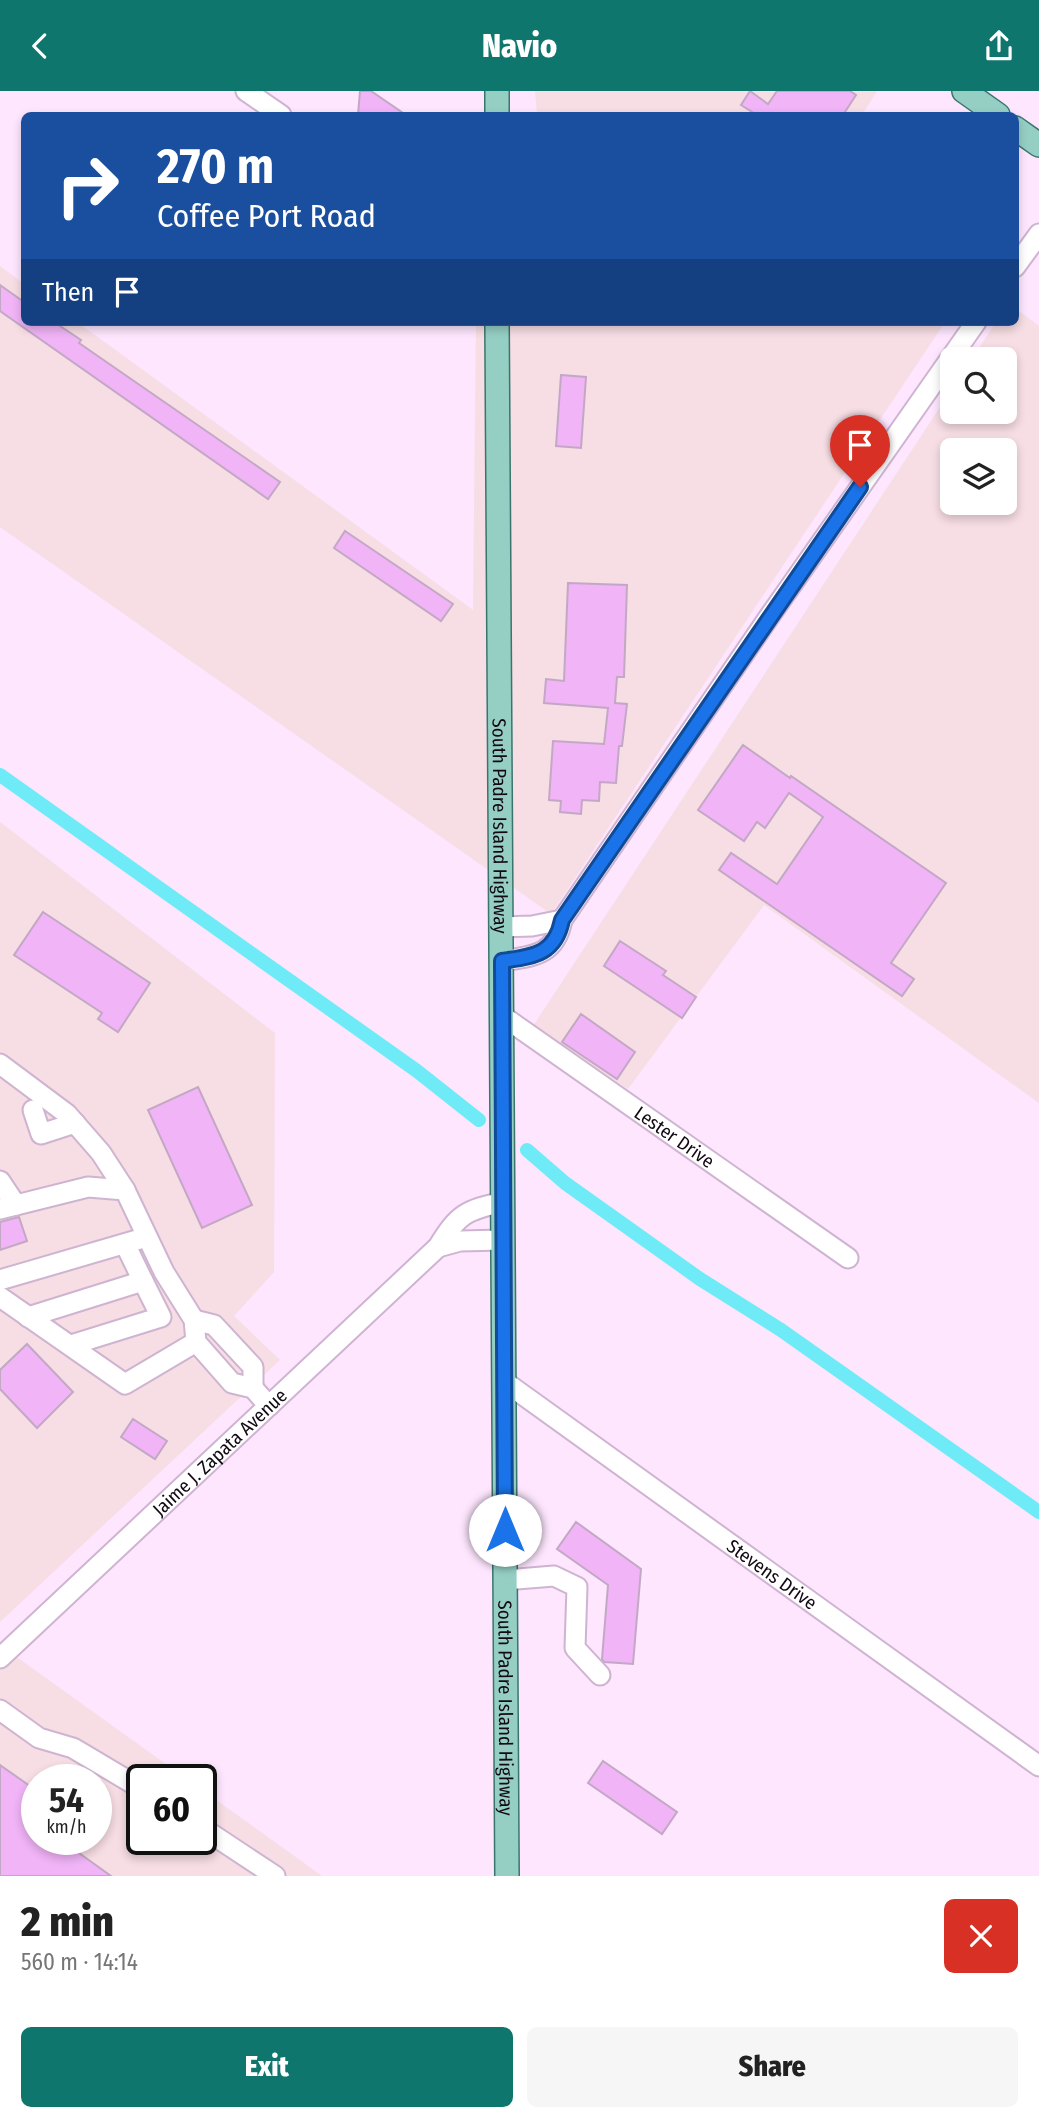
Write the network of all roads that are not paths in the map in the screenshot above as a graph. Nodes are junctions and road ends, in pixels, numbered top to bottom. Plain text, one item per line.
1 (246, 91) edge
2 (497, 91) edge
3 (964, 91) edge
4 (277, 112) edge
5 (497, 112) edge
6 (994, 112) edge
7 (1019, 131) edge
8 (1039, 145) edge
9 (1039, 234) edge
10 (1019, 262) edge
11 (497, 326) edge
12 (973, 326) edge
13 (562, 920) junction
14 (502, 927) junction
15 (502, 961) junction
16 (501, 1015) junction
17 (0, 1064) edge
18 (33, 1110) dead end
19 (75, 1123) junction
20 (0, 1181) edge
21 (125, 1191) junction
22 (503, 1202) junction
23 (8, 1207) edge
24 (147, 1237) junction
25 (503, 1240) junction
26 (125, 1244) junction
27 (438, 1247) junction
28 (848, 1258) dead end
29 (0, 1280) edge
30 (143, 1280) junction
31 (0, 1297) edge
32 (29, 1317) junction
33 (194, 1320) junction
34 (196, 1342) junction
35 (71, 1345) junction
36 (505, 1382) junction
37 (253, 1388) junction
38 (268, 1406) junction
39 (505, 1580) junction
40 (0, 1658) edge
41 (600, 1675) dead end
42 (0, 1710) edge
43 (1039, 1766) edge
44 (126, 1780) edge
45 (217, 1838) edge
46 (511, 1873) edge
47 (275, 1876) edge

1 - 4 street
2 - 5 main road
3 - 6 main road
7 - 8 main road
9 - 10 street
11 - 14 main road, South Padre Island Highway
12 - 13 street
13 - 14 street
13 - 15 street
14 - 15 main road, South Padre Island Highway
15 - 16 main road, South Padre Island Highway
16 - 22 main road, South Padre Island Highway
16 - 28 street, Lester Drive
17 - 19 street
18 - 19 street
19 - 21 street
20 - 23 street
21 - 23 street
21 - 24 street
22 - 25 main road, South Padre Island Highway
22 - 27 street, Jaime J. Zapata Avenue
24 - 26 street
24 - 33 street
25 - 27 street
25 - 36 main road, South Padre Island Highway
26 - 29 street
26 - 30 street
27 - 38 street, Jaime J. Zapata Avenue
30 - 32 street
30 - 35 street
31 - 32 street
32 - 35 street
33 - 34 street
33 - 37 street
34 - 35 street
34 - 37 street
36 - 39 main road, South Padre Island Highway
36 - 43 street, Stevens Drive
37 - 38 street
38 - 40 street, Jaime J. Zapata Avenue
39 - 41 street
39 - 46 main road, South Padre Island Highway
42 - 44 street
45 - 47 street

